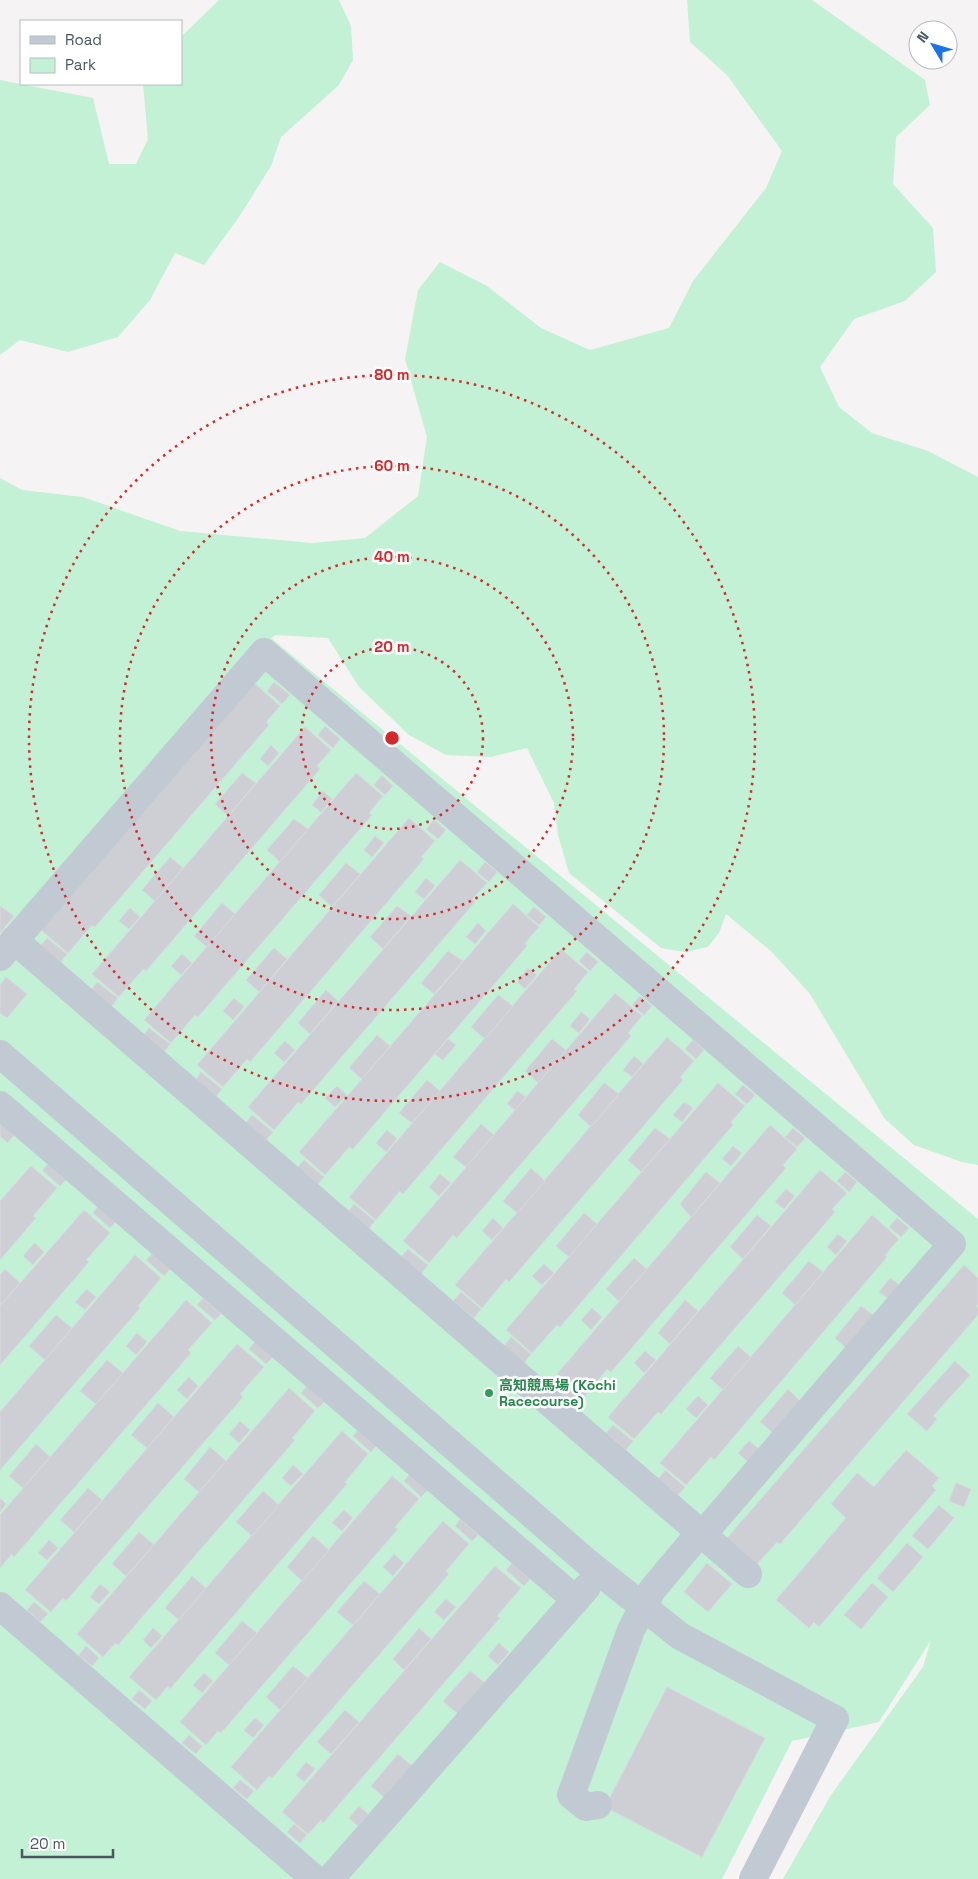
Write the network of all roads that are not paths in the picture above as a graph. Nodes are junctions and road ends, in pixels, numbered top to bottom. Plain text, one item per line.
1 (7, 948) edge
2 (0, 1054) edge
3 (0, 1105) edge
4 (109, 1149) junction
5 (84, 1177) junction
6 (265, 1284) junction
7 (242, 1313) junction
8 (418, 1416) junction
9 (396, 1445) junction
10 (702, 1533) junction
11 (600, 1572) junction
12 (748, 1574) dead end
13 (576, 1600) junction
14 (0, 1606) edge
15 (643, 1606) junction
16 (598, 1805) dead end
17 (315, 1879) edge
18 (330, 1879) edge
19 (753, 1879) edge

1 - 10 street
1 - 10 street
2 - 4 street
3 - 5 street
4 - 5 street
4 - 6 street
5 - 7 street
6 - 7 street
6 - 8 street
7 - 9 street
8 - 9 street
8 - 11 street
9 - 13 street
10 - 12 street
10 - 15 street
11 - 13 street
11 - 15 street
13 - 18 street
14 - 17 street
15 - 16 street
15 - 19 street

